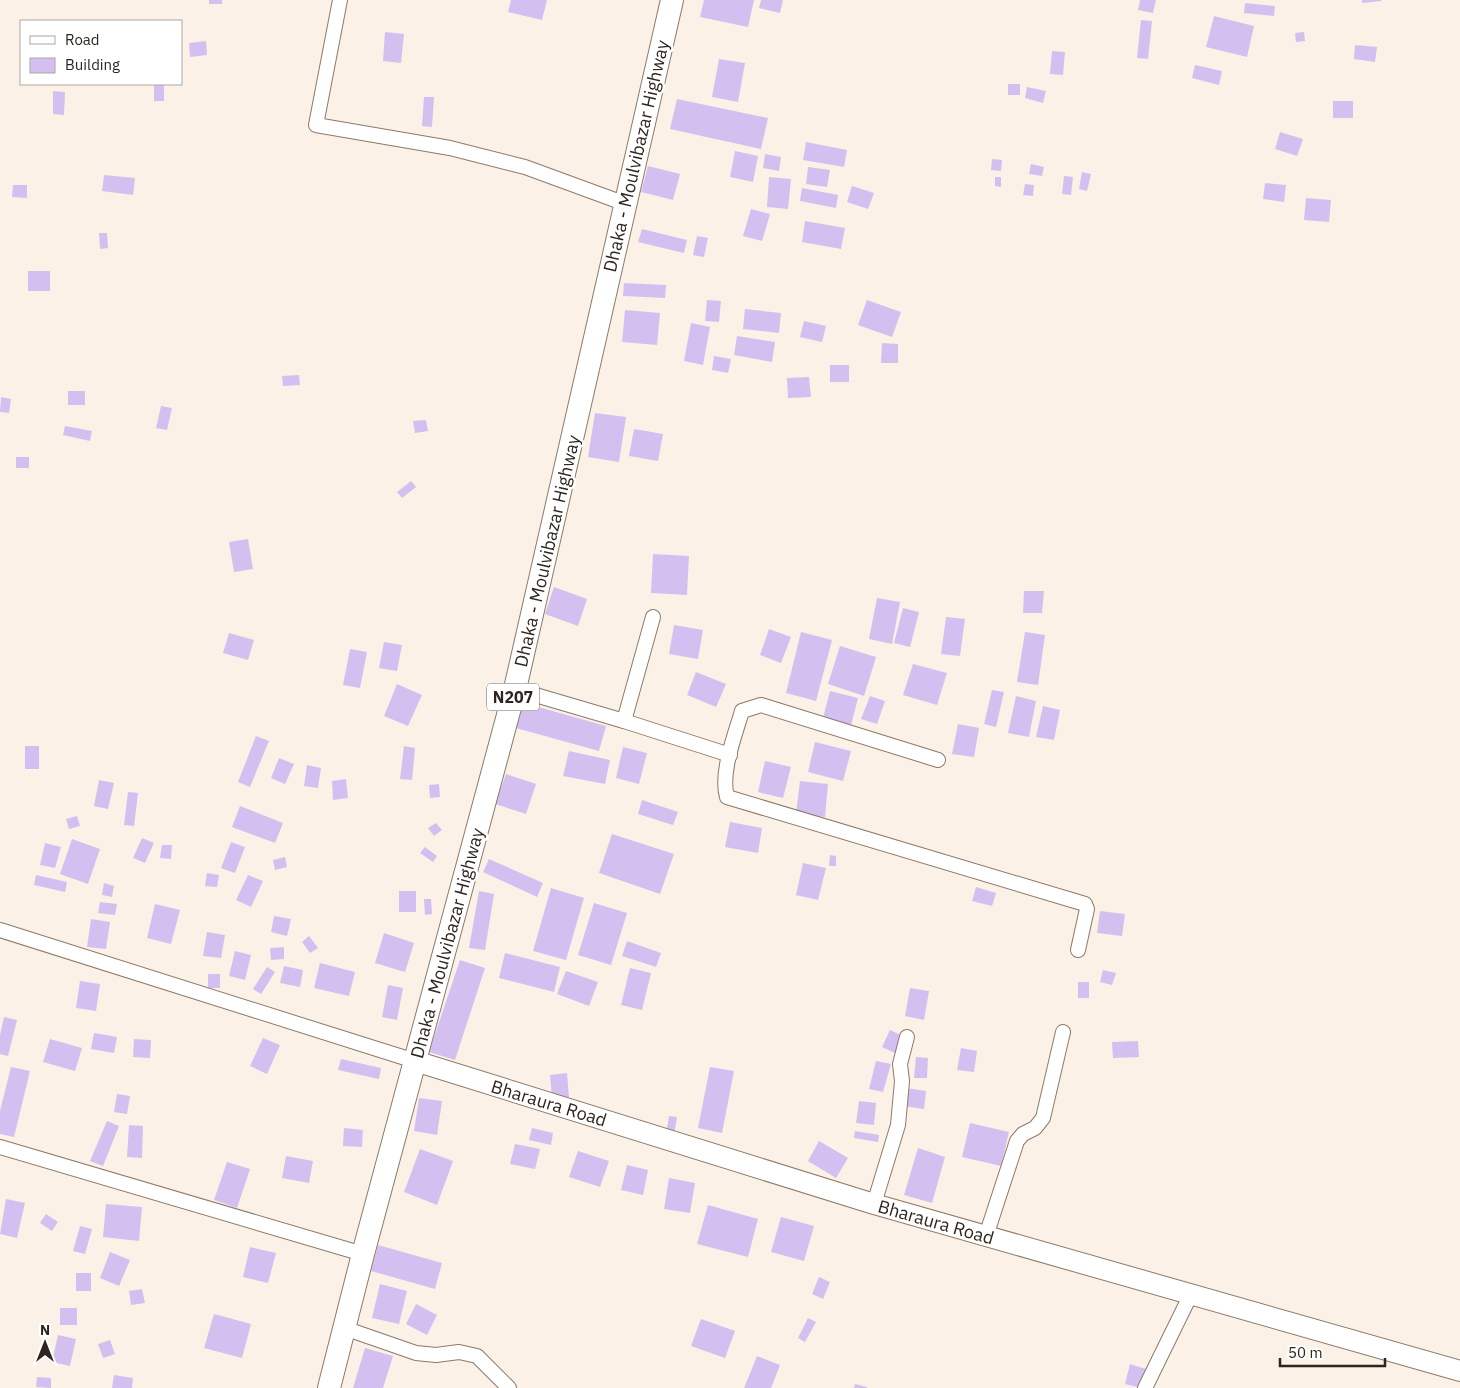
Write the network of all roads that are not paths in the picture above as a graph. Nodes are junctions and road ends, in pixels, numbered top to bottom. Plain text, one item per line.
1 (340, 0) edge
2 (672, 0) edge
3 (626, 204) junction
4 (653, 617) dead end
5 (515, 690) junction
6 (624, 721) junction
7 (730, 754) junction
8 (938, 760) dead end
9 (0, 930) edge
10 (1078, 950) dead end
11 (1063, 1032) dead end
12 (907, 1037) dead end
13 (415, 1061) junction
14 (0, 1147) edge
15 (874, 1204) junction
16 (986, 1236) junction
17 (363, 1254) junction
18 (1190, 1294) junction
19 (344, 1328) junction
20 (1460, 1371) edge
21 (329, 1388) edge
22 (509, 1388) edge
23 (1145, 1388) edge

1 - 3 street
2 - 3 highway, Dhaka - Moulvibazar Highway / N207
3 - 5 highway, Dhaka - Moulvibazar Highway / N207
4 - 6 street
5 - 6 street
5 - 13 highway, Dhaka - Moulvibazar Highway / N207
6 - 7 street
7 - 8 street
7 - 10 street
9 - 13 street
11 - 16 street
12 - 15 street
13 - 15 main road, Bharaura Road
13 - 17 highway, Dhaka - Moulvibazar Highway / N207
14 - 17 street
15 - 16 main road, Bharaura Road
16 - 18 main road, Bharaura Road
17 - 19 highway, Dhaka - Moulvibazar Highway / N207
18 - 20 main road, Bharaura Road
18 - 23 street
19 - 21 highway, Dhaka - Moulvibazar Highway / N207
19 - 22 street

